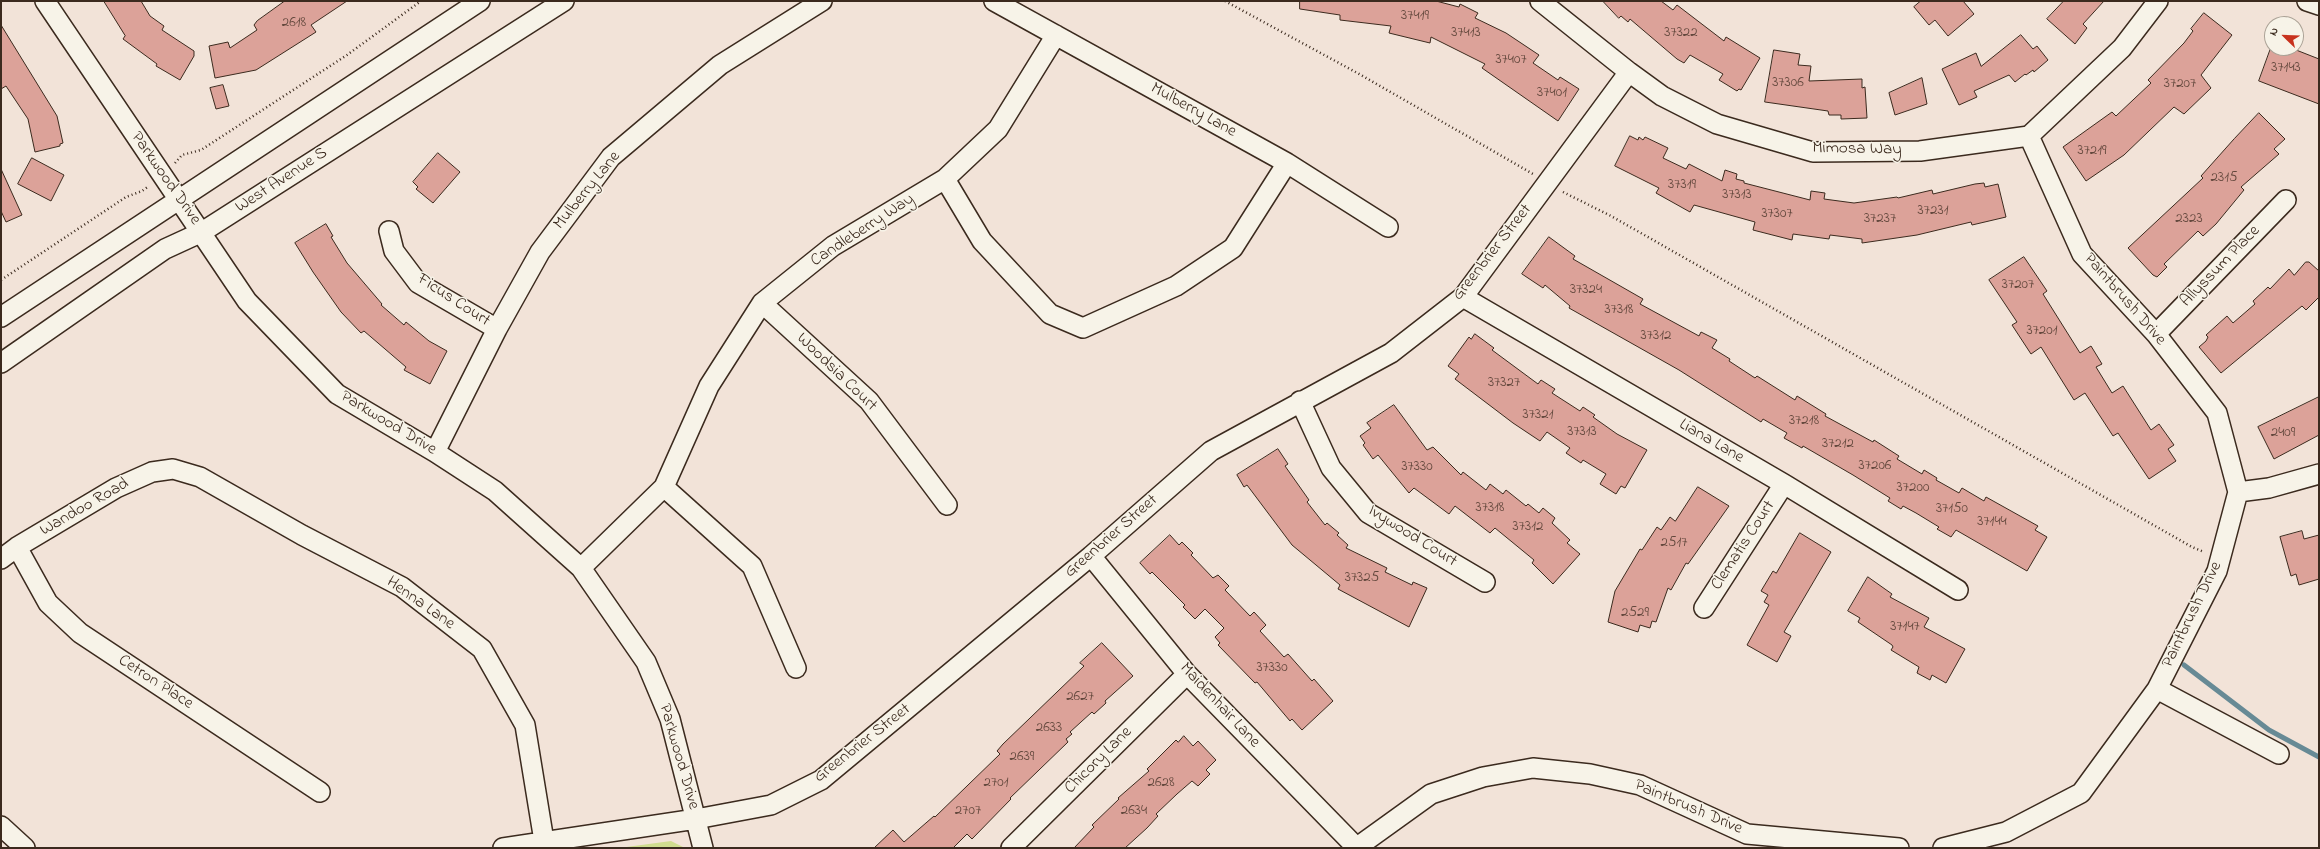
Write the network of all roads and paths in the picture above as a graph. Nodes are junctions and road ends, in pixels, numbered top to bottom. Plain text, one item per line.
1 (45, 1) edge
2 (421, 1) edge
3 (480, 1) edge
4 (564, 1) edge
5 (822, 1) edge
6 (994, 1) edge
7 (1225, 1) edge
8 (1540, 1) edge
9 (2158, 1) edge
10 (2307, 1) edge
11 (2319, 5) edge
12 (1056, 35) junction
13 (1629, 72) junction
14 (2029, 136) junction
15 (1287, 164) junction
16 (162, 176) junction
17 (945, 179) junction
18 (1547, 183) junction
19 (2286, 200) dead end
20 (178, 201) junction
21 (1388, 227) dead end
22 (389, 231) dead end
23 (202, 232) junction
24 (1, 280) edge
25 (1463, 297) junction
26 (762, 303) junction
27 (1, 317) edge
28 (497, 329) junction
29 (2156, 334) junction
30 (1, 363) edge
31 (1300, 400) junction
32 (435, 452) junction
33 (173, 469) joint
34 (2319, 474) edge
35 (1784, 484) junction
36 (664, 487) junction
37 (2238, 492) junction
38 (947, 505) dead end
39 (16, 547) junction
40 (1091, 556) junction
41 (2221, 558) junction
42 (1, 559) edge
43 (581, 568) junction
44 (1485, 582) dead end
45 (1958, 590) dead end
46 (1704, 608) dead end
47 (796, 668) dead end
48 (1187, 674) junction
49 (2157, 689) junction
50 (2279, 754) dead end
51 (320, 792) dead end
52 (696, 819) junction
53 (1, 826) edge
54 (544, 841) junction
55 (25, 848) edge
56 (503, 848) edge
57 (702, 848) edge
58 (1011, 848) edge
59 (1356, 848) edge
60 (1898, 848) edge
61 (1944, 848) edge

1 - 16 street, Parkwood Drive
2 - 16 path
3 - 20 street
4 - 23 street, West Avenue S
5 - 28 street, Mulberry Lane
6 - 12 street, Mulberry Lane
7 - 18 path
8 - 13 street, Mimosa Way
9 - 14 street
10 - 11 street
12 - 15 street, Mulberry Lane
12 - 17 street, Candleberry Way
13 - 14 street, Mimosa Way
13 - 18 street, Greenbrier Street
14 - 29 street, Paintbrush Drive
15 - 17 street
15 - 21 street, Mulberry Lane
16 - 20 street, Parkwood Drive
16 - 24 path
17 - 26 street, Candleberry Way
18 - 25 street, Greenbrier Street
18 - 41 path
19 - 29 street, Allyssum Place
20 - 23 street, Parkwood Drive
20 - 27 street
22 - 28 street, Ficus Court
23 - 30 street, West Avenue S
23 - 32 street, Parkwood Drive
25 - 31 street, Greenbrier Street
25 - 35 street, Liana Lane
26 - 36 street, Candleberry Way
26 - 38 street, Woodsia Court
28 - 32 street, Mulberry Lane
29 - 37 street, Paintbrush Drive
31 - 40 street, Greenbrier Street
31 - 44 street, Ivywood Court
32 - 43 street, Parkwood Drive
33 - 39 street, Wandoo Road
33 - 54 street, Henna Lane
34 - 37 street
35 - 45 street, Liana Lane
35 - 46 street, Clematis Court
36 - 43 street, Candleberry Way
36 - 47 street
37 - 41 street, Paintbrush Drive
39 - 42 street, Wandoo Road
39 - 51 street, Cetron Place
40 - 48 street, Maidenhair Lane
40 - 52 street, Greenbrier Street
41 - 49 street, Paintbrush Drive
43 - 52 street, Parkwood Drive
48 - 58 street, Chicory Lane
48 - 59 street, Maidenhair Lane
49 - 50 street
49 - 61 street, Paintbrush Drive
52 - 54 street, Greenbrier Street
52 - 57 street, Parkwood Drive
53 - 55 street
54 - 56 street, Greenbrier Street
59 - 60 street, Paintbrush Drive

